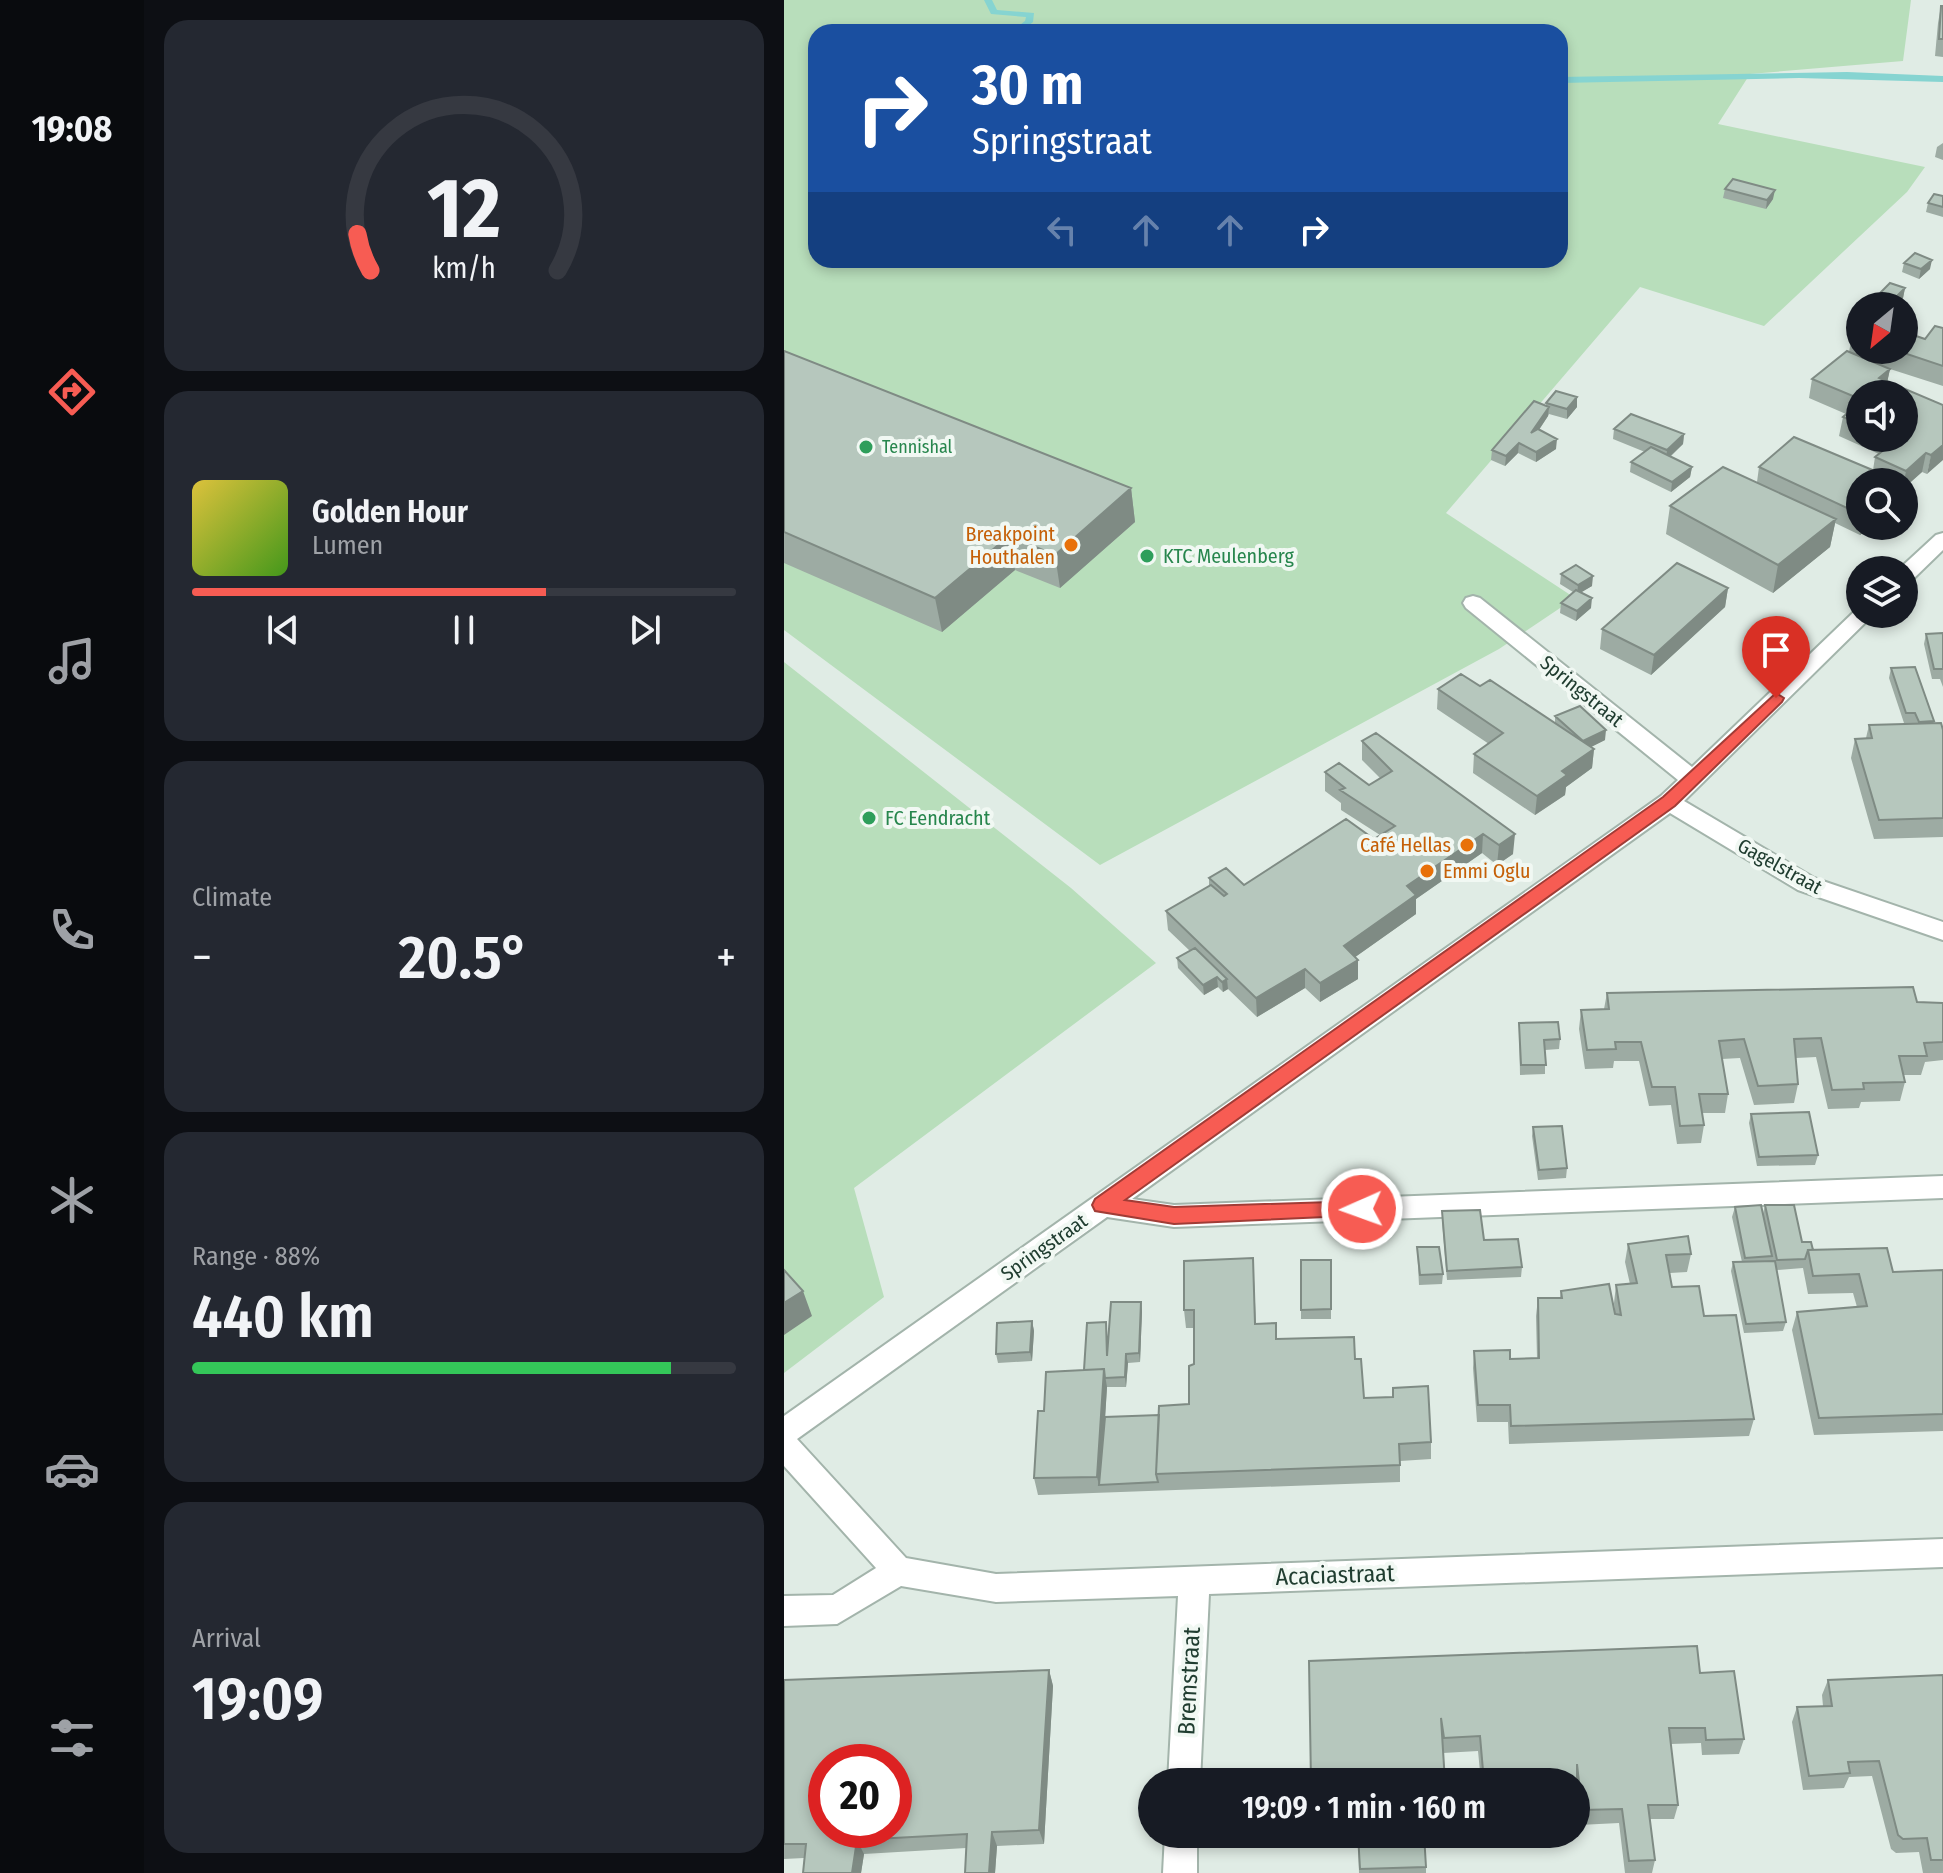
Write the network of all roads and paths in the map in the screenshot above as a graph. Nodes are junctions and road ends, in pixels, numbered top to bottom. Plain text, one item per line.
1 (1943, 539) edge
2 (1921, 560) junction
3 (1918, 563) edge
4 (1943, 567) edge
5 (1473, 603) dead end
6 (1849, 628) edge
7 (1692, 779) junction
8 (1669, 802) junction
9 (1943, 931) edge
10 (1943, 1187) edge
11 (1102, 1205) junction
12 (784, 1432) edge
13 (784, 1445) edge
14 (1943, 1553) edge
15 (898, 1571) junction
16 (1194, 1580) junction
17 (784, 1611) edge
18 (1185, 1768) edge
19 (1181, 1848) edge
20 (1180, 1873) edge

1 - 2 street
2 - 3 street
2 - 4 street
5 - 7 street, Springstraat
6 - 7 street, Springstraat
7 - 8 street, Springstraat
8 - 9 street, Gagelstraat
8 - 11 street, Springstraat
10 - 11 street
11 - 12 street, Springstraat
13 - 15 street
14 - 16 street, Acaciastraat
15 - 16 street, Acaciastraat
15 - 17 street
16 - 18 street, Bremstraat
19 - 20 street

